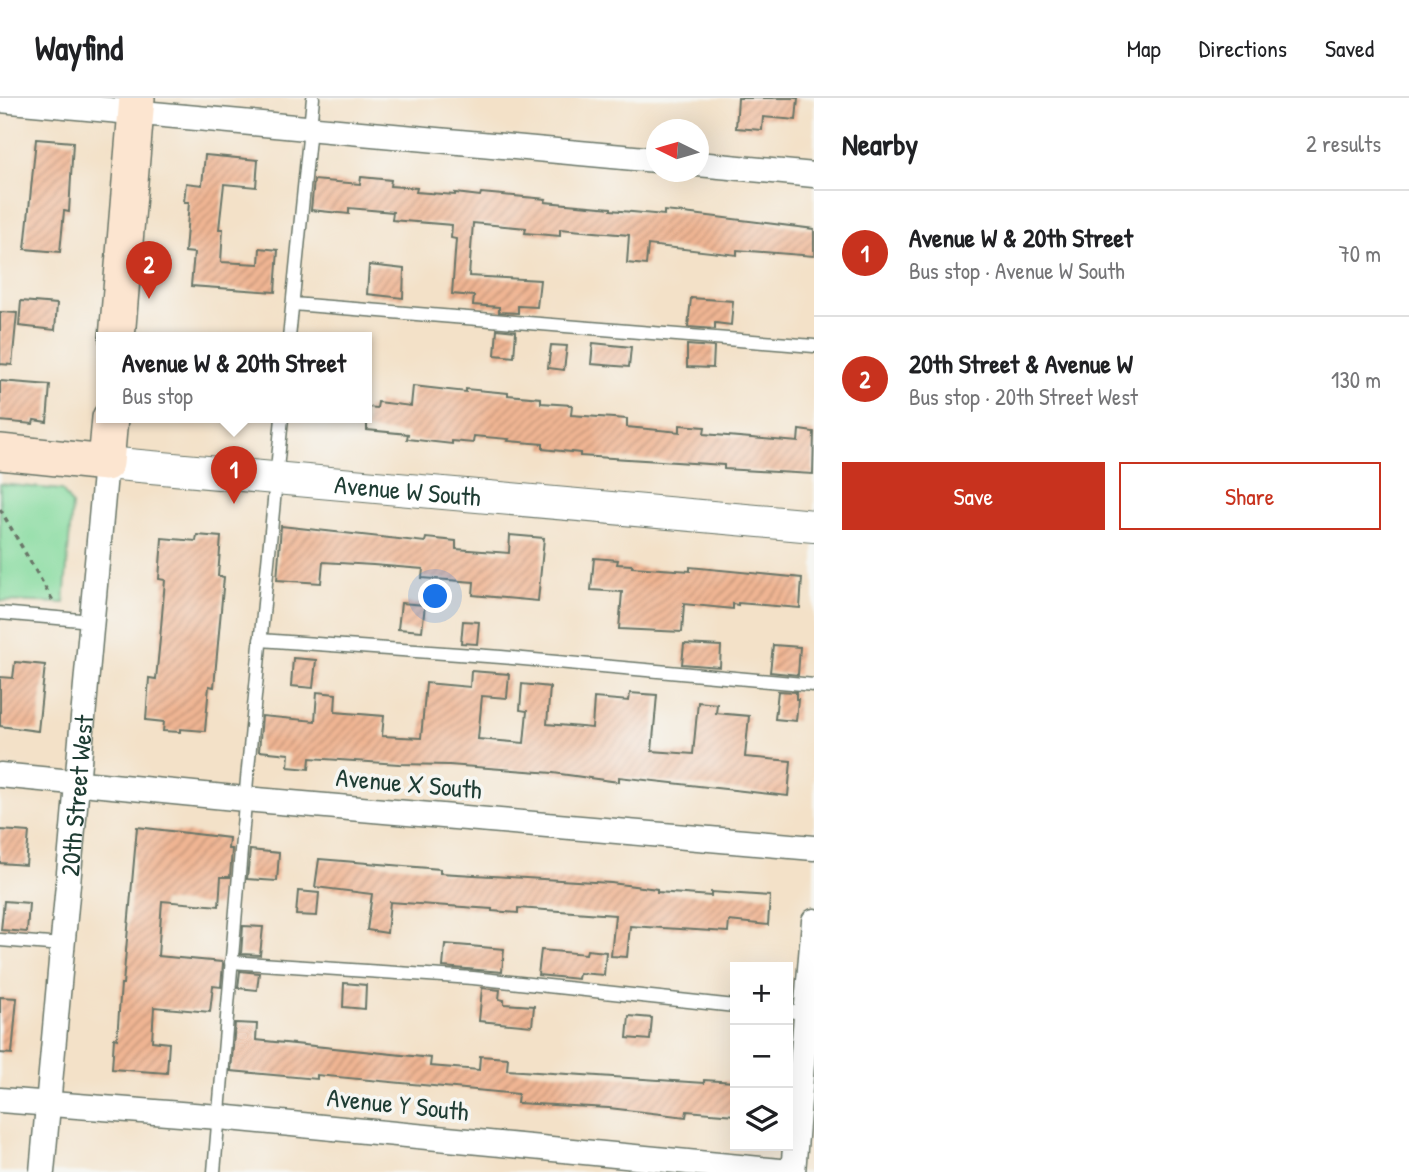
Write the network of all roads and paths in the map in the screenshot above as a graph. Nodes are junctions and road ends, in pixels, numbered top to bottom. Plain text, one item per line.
1 (313, 98) edge
2 (0, 100) edge
3 (136, 104) edge
4 (310, 128) junction
5 (646, 159) edge
6 (709, 165) edge
7 (814, 175) edge
8 (293, 304) junction
9 (117, 332) edge
10 (290, 332) edge
11 (814, 346) edge
12 (110, 423) edge
13 (282, 423) edge
14 (0, 452) edge
15 (106, 463) junction
16 (276, 478) junction
17 (0, 509) edge
18 (814, 526) edge
19 (0, 613) edge
20 (62, 618) junction
21 (92, 621) junction
22 (260, 640) junction
23 (814, 685) edge
24 (0, 775) edge
25 (77, 782) junction
26 (245, 799) junction
27 (814, 848) edge
28 (814, 920) edge
29 (0, 940) edge
30 (62, 945) junction
31 (231, 962) junction
32 (730, 1005) edge
33 (803, 1013) edge
34 (0, 1100) edge
35 (48, 1105) junction
36 (219, 1116) junction
37 (42, 1172) edge
38 (214, 1172) edge
39 (792, 1172) edge

1 - 4 lane
2 - 3 street
3 - 4 street
3 - 9 main road
4 - 5 street
4 - 8 lane
6 - 7 street
8 - 10 lane
8 - 11 lane
12 - 15 main road, 20th Street West
13 - 16 lane
14 - 15 main road, Avenue W South
15 - 16 street, Avenue W South
15 - 21 street, 20th Street West
16 - 18 street, Avenue W South
16 - 22 lane
17 - 20 path
19 - 20 lane
20 - 21 lane
21 - 25 street, 20th Street West
22 - 23 lane
22 - 26 lane
24 - 25 street, Avenue X South
25 - 26 street, Avenue X South
25 - 30 street, 20th Street West
26 - 27 street, Avenue X South
26 - 31 lane
28 - 33 street
29 - 30 lane
30 - 35 street, 20th Street West
31 - 32 lane
31 - 36 lane
33 - 39 street
34 - 35 street, Avenue Y South
35 - 36 street, Avenue Y South
35 - 37 street, 20th Street West
36 - 38 lane
36 - 39 street, Avenue Y South

